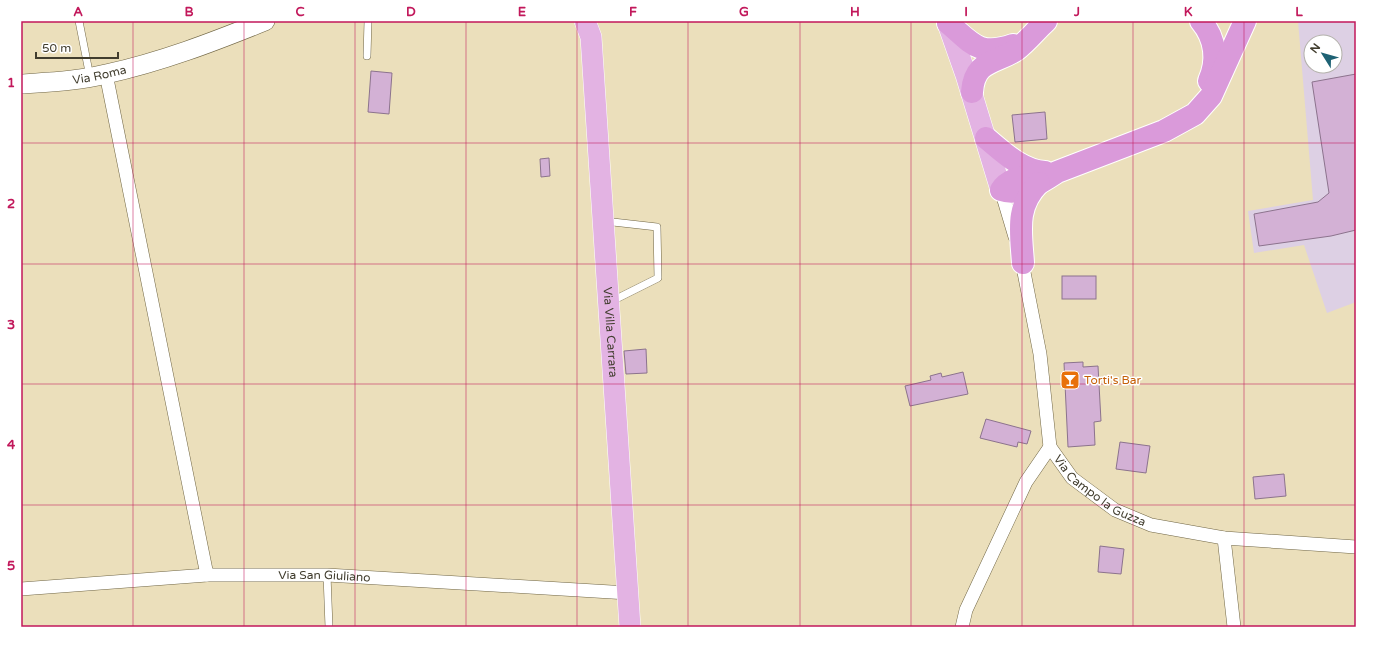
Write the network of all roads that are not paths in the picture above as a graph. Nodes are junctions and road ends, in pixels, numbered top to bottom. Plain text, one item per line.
1 (79, 21) edge
2 (265, 21) edge
3 (368, 21) edge
4 (1201, 21) edge
5 (1245, 21) edge
6 (948, 22) edge
7 (591, 25) edge
8 (1039, 28) edge
9 (367, 56) dead end
10 (98, 76) junction
11 (21, 84) edge
12 (972, 92) junction
13 (1164, 130) junction
14 (986, 138) junction
15 (1046, 176) junction
16 (1001, 190) junction
17 (602, 221) junction
18 (1023, 263) junction
19 (608, 303) junction
20 (1050, 447) junction
21 (1224, 538) junction
22 (1356, 547) edge
23 (206, 575) junction
24 (327, 575) junction
25 (21, 589) edge
26 (628, 594) junction
27 (329, 627) edge
28 (630, 627) edge
29 (962, 627) edge
30 (1234, 627) edge

1 - 10 lane
2 - 10 main road, Via Roma
3 - 9 lane
4 - 13 highway
5 - 13 highway
6 - 8 highway
6 - 12 main road
7 - 17 main road, Via Villa Carrara
8 - 12 highway
10 - 11 main road, Via Roma
10 - 23 street
12 - 14 main road
13 - 15 highway
14 - 15 highway
14 - 16 main road
15 - 16 highway
15 - 18 highway
16 - 18 street
17 - 19 main road, Via Villa Carrara
17 - 19 lane
18 - 20 street
19 - 26 main road, Via Villa Carrara
20 - 21 street, Via Campo la Guzza
20 - 29 street, Via Campo la Guzza
21 - 22 street, Via Campo la Guzza
21 - 30 street
23 - 24 street, Via San Giuliano
23 - 25 street, Via San Giuliano
24 - 26 street, Via San Giuliano
24 - 27 lane
26 - 28 main road, Via Villa Carrara

